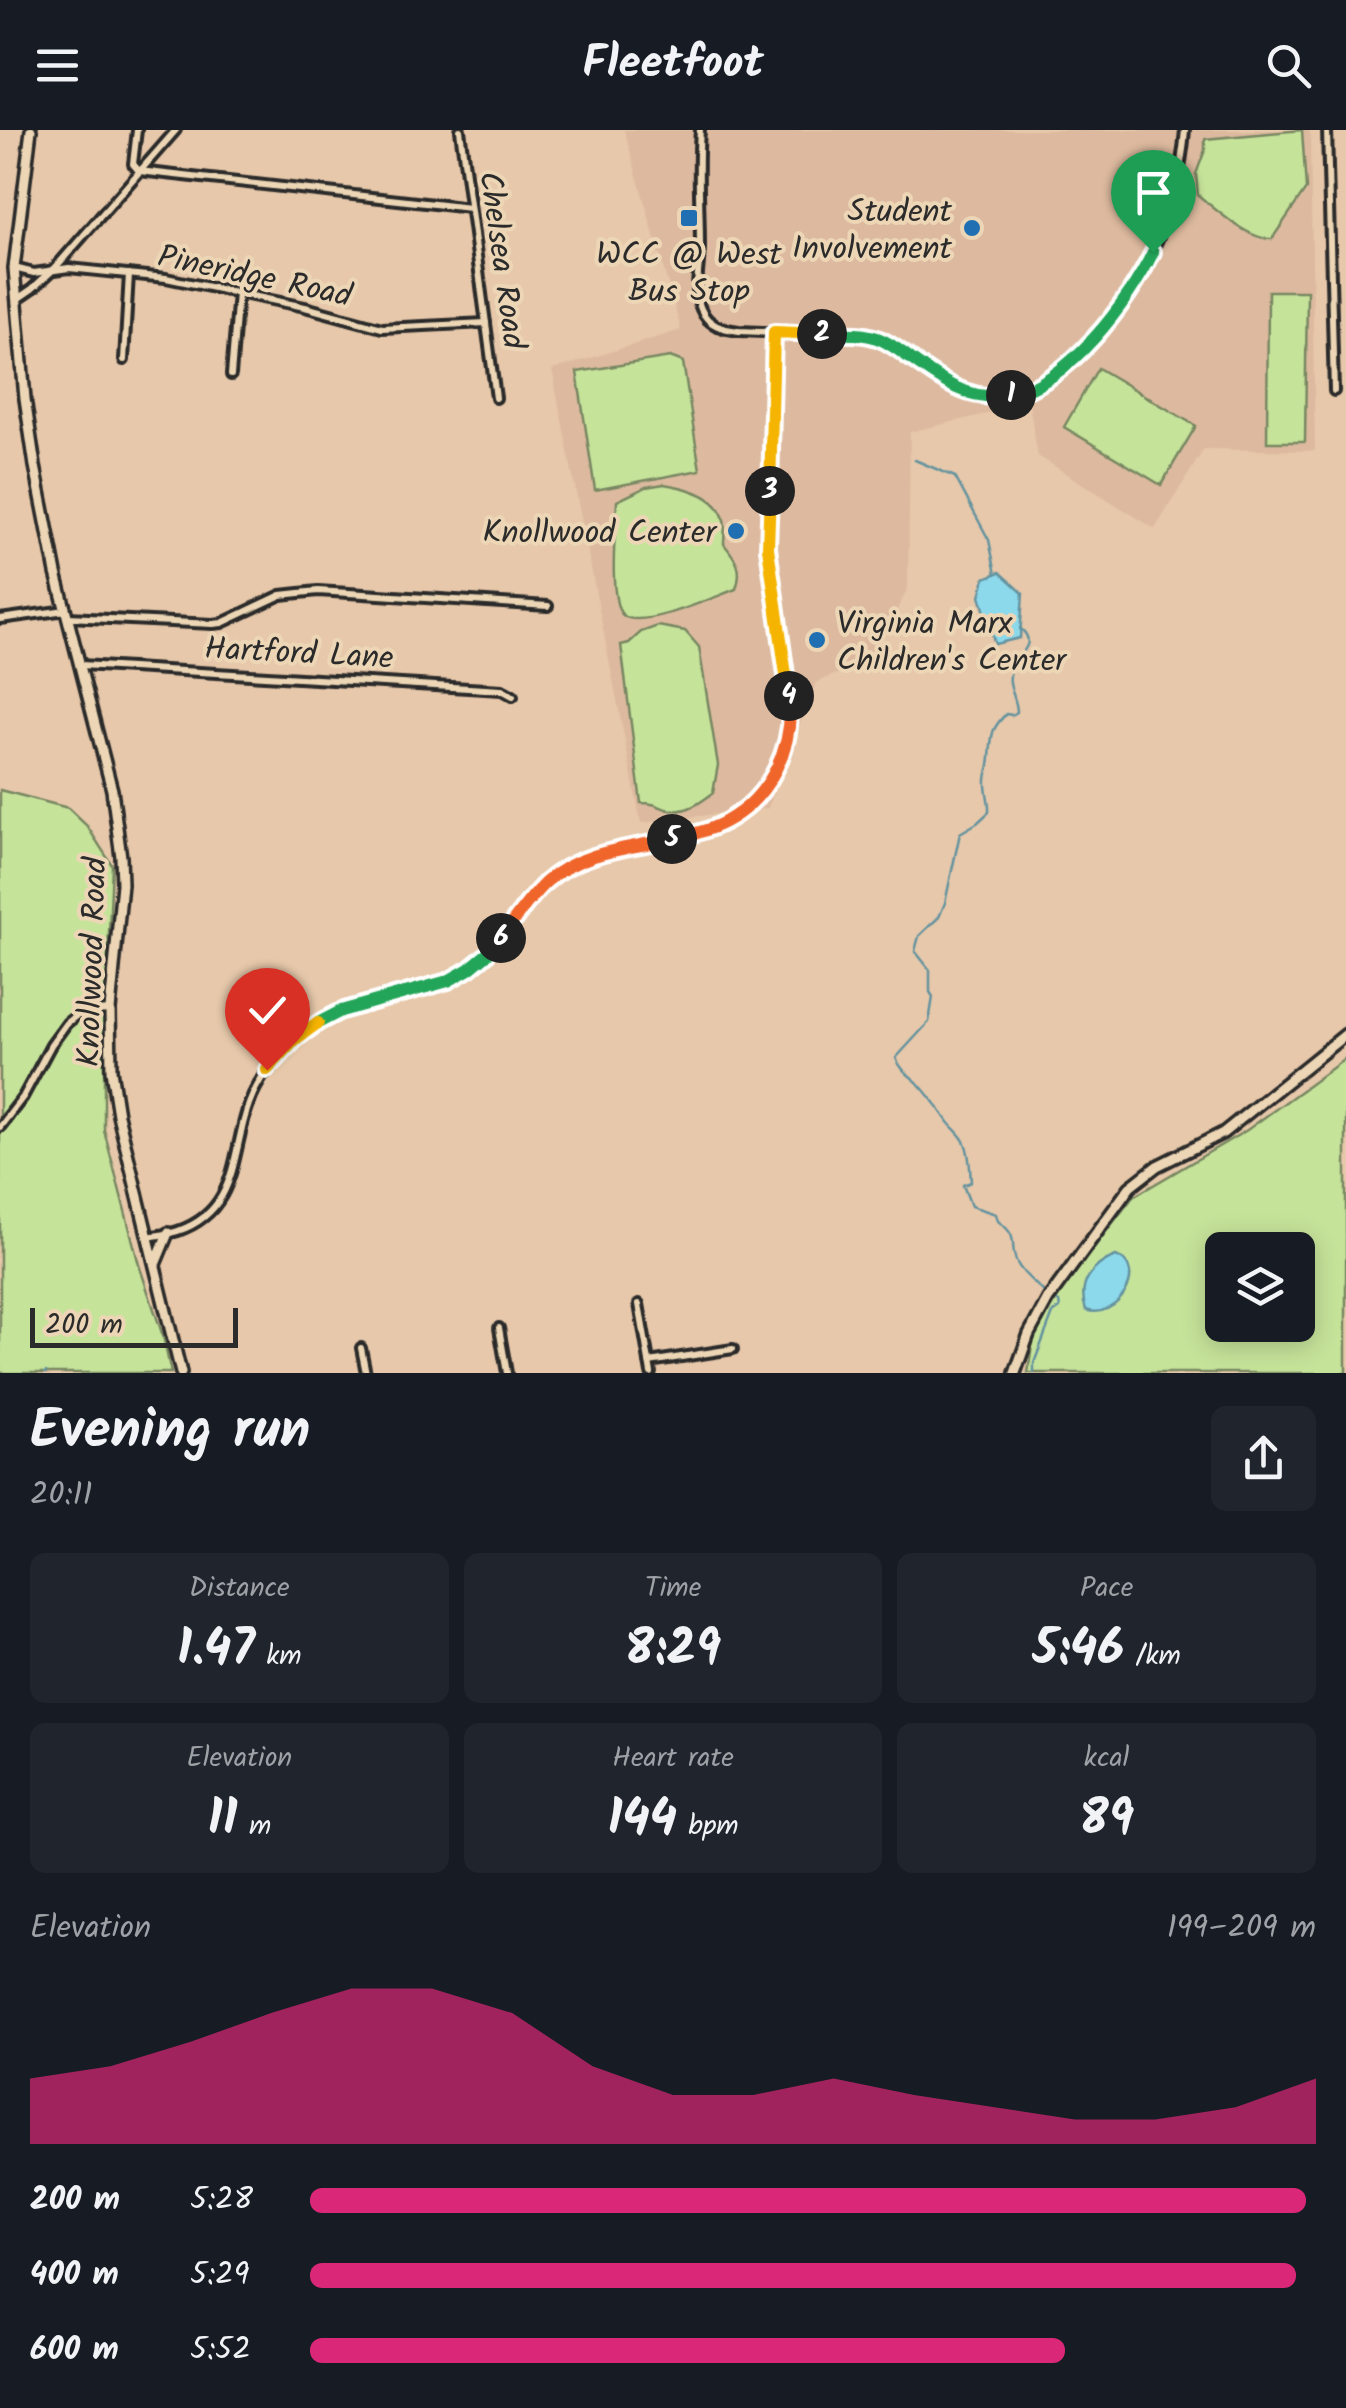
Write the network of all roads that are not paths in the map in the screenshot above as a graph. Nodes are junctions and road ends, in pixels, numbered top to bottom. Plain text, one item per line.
1 (31, 130) edge
2 (136, 130) edge
3 (176, 130) edge
4 (460, 130) edge
5 (700, 130) edge
6 (1184, 130) edge
7 (1327, 130) edge
8 (140, 171) junction
9 (470, 208) junction
10 (14, 268) junction
11 (55, 268) junction
12 (129, 274) junction
13 (238, 293) junction
14 (15, 300) junction
15 (486, 323) junction
16 (774, 332) junction
17 (124, 360) dead end
18 (230, 375) dead end
19 (1334, 392) dead end
20 (496, 398) dead end
21 (548, 606) dead end
22 (67, 614) junction
23 (0, 619) edge
24 (80, 665) junction
25 (513, 696) dead end
26 (110, 1010) junction
27 (1346, 1034) edge
28 (0, 1127) edge
29 (168, 1233) junction
30 (148, 1237) junction
31 (155, 1264) junction
32 (639, 1304) dead end
33 (499, 1328) dead end
34 (361, 1348) dead end
35 (733, 1350) dead end
36 (649, 1362) junction
37 (182, 1373) edge
38 (366, 1373) edge
39 (508, 1373) edge
40 (651, 1373) edge
41 (1016, 1373) edge

1 - 10 main road, Knollwood Road
2 - 8 street
3 - 8 street
4 - 9 street, Chelsea Road
5 - 16 street
6 - 16 street
7 - 19 street
8 - 9 street
8 - 11 street
9 - 15 street, Chelsea Road
10 - 11 street, Pineridge Road
10 - 14 main road, Knollwood Road
11 - 12 street, Pineridge Road
11 - 14 street
12 - 13 street, Pineridge Road
12 - 17 street
13 - 15 street, Pineridge Road
13 - 18 street
14 - 22 main road, Knollwood Road
15 - 20 street, Chelsea Road
16 - 29 street
21 - 22 street
22 - 23 street
22 - 24 main road, Knollwood Road
24 - 25 street, Hartford Lane
24 - 26 main road, Knollwood Road
26 - 28 street
26 - 30 main road, Knollwood Road
27 - 41 main road
29 - 30 street
29 - 31 main road
30 - 31 main road, Knollwood Road
31 - 37 main road, Knollwood Road
32 - 36 street
33 - 39 street
34 - 38 street
35 - 36 street
36 - 40 street

